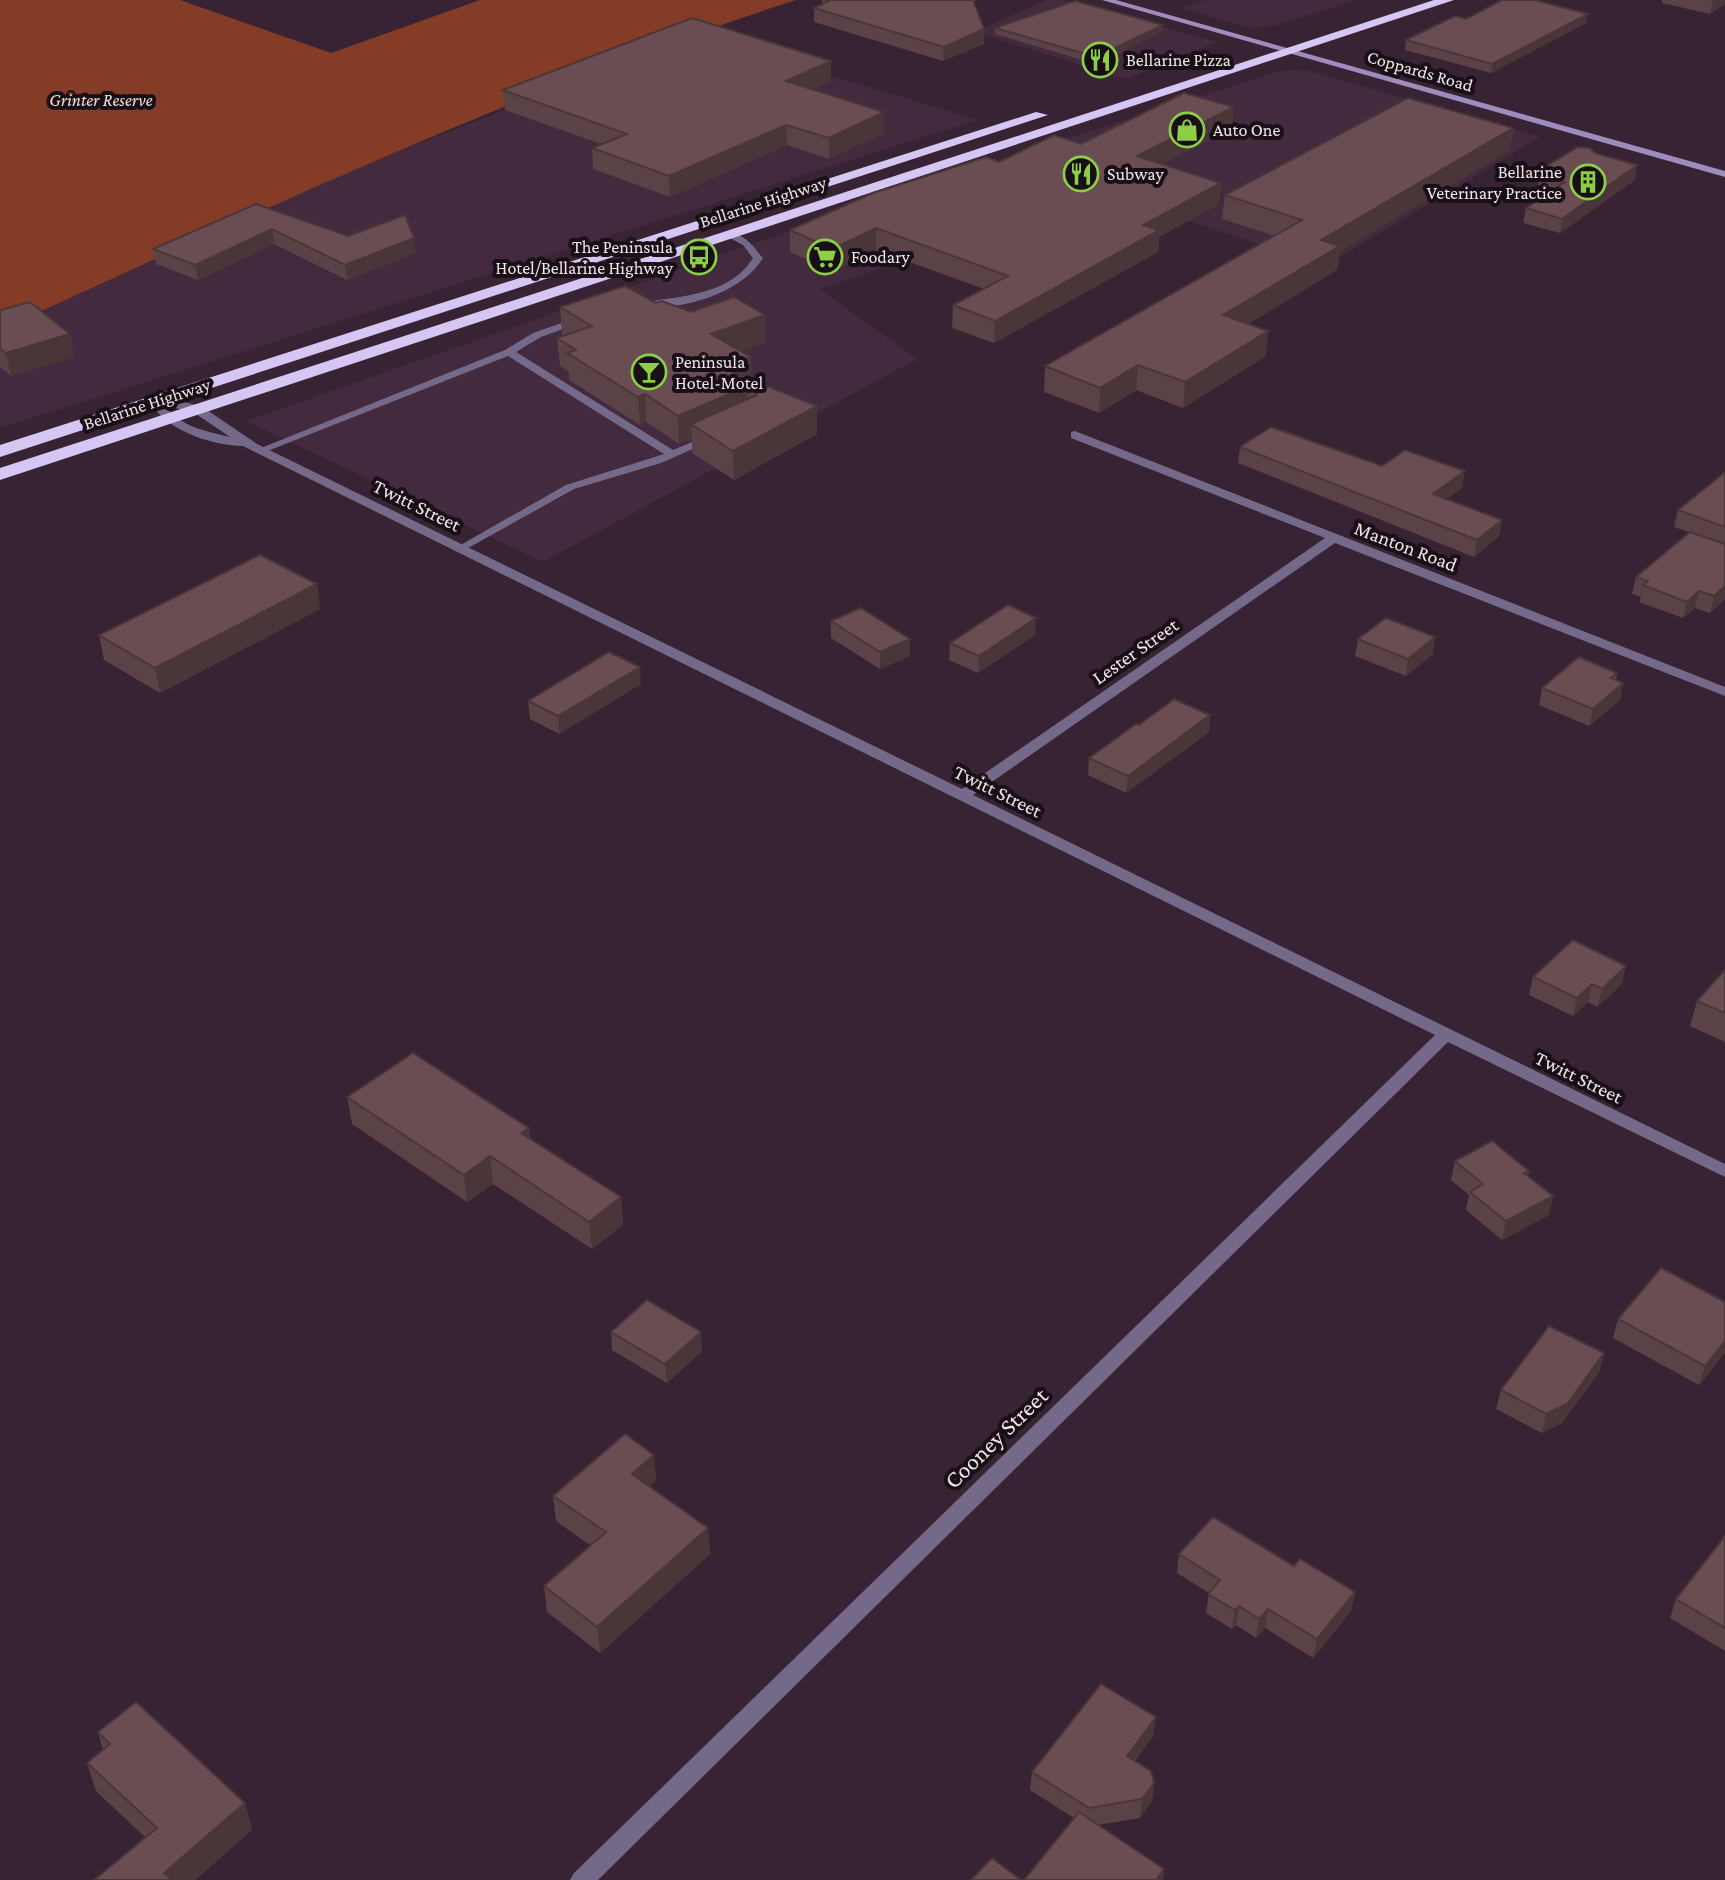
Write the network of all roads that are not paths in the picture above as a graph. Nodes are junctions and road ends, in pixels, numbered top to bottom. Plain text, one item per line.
1 (1106, 0) edge
2 (1447, 0) edge
3 (1289, 35) dead end
4 (1261, 44) junction
5 (1289, 51) junction
6 (1229, 54) dead end
7 (1054, 110) dead end
8 (1725, 174) edge
9 (729, 234) junction
10 (639, 303) edge
11 (598, 313) edge
12 (509, 352) junction
13 (157, 400) junction
14 (197, 409) junction
15 (167, 419) junction
16 (726, 431) edge
17 (1075, 435) dead end
18 (257, 448) junction
19 (0, 451) edge
20 (672, 454) junction
21 (0, 474) edge
22 (1332, 539) junction
23 (461, 549) junction
24 (1725, 692) edge
25 (962, 796) junction
26 (1446, 1034) junction
27 (1725, 1171) edge
28 (582, 1880) edge

1 - 4 street, Coppards Road
2 - 5 highway, Bellarine Highway
3 - 4 highway
4 - 5 street, Coppards Road
4 - 6 highway
5 - 8 street, Coppards Road
5 - 9 highway, Bellarine Highway
7 - 13 highway, Bellarine Highway
9 - 10 lane
9 - 14 highway, Bellarine Highway
11 - 12 lane
12 - 18 lane
12 - 20 lane
13 - 14 street, Twitt Street
13 - 15 street
13 - 19 highway, Bellarine Highway
14 - 15 highway, Bellarine Highway
14 - 18 street, Twitt Street
15 - 18 street, Twitt Street
15 - 21 highway, Bellarine Highway
16 - 20 lane
17 - 22 street, Manton Road
18 - 23 street, Twitt Street
20 - 23 lane
22 - 24 street, Manton Road
22 - 25 street, Lester Street
23 - 25 street, Twitt Street
25 - 26 street, Twitt Street
26 - 27 street, Twitt Street
26 - 28 street, Cooney Street

